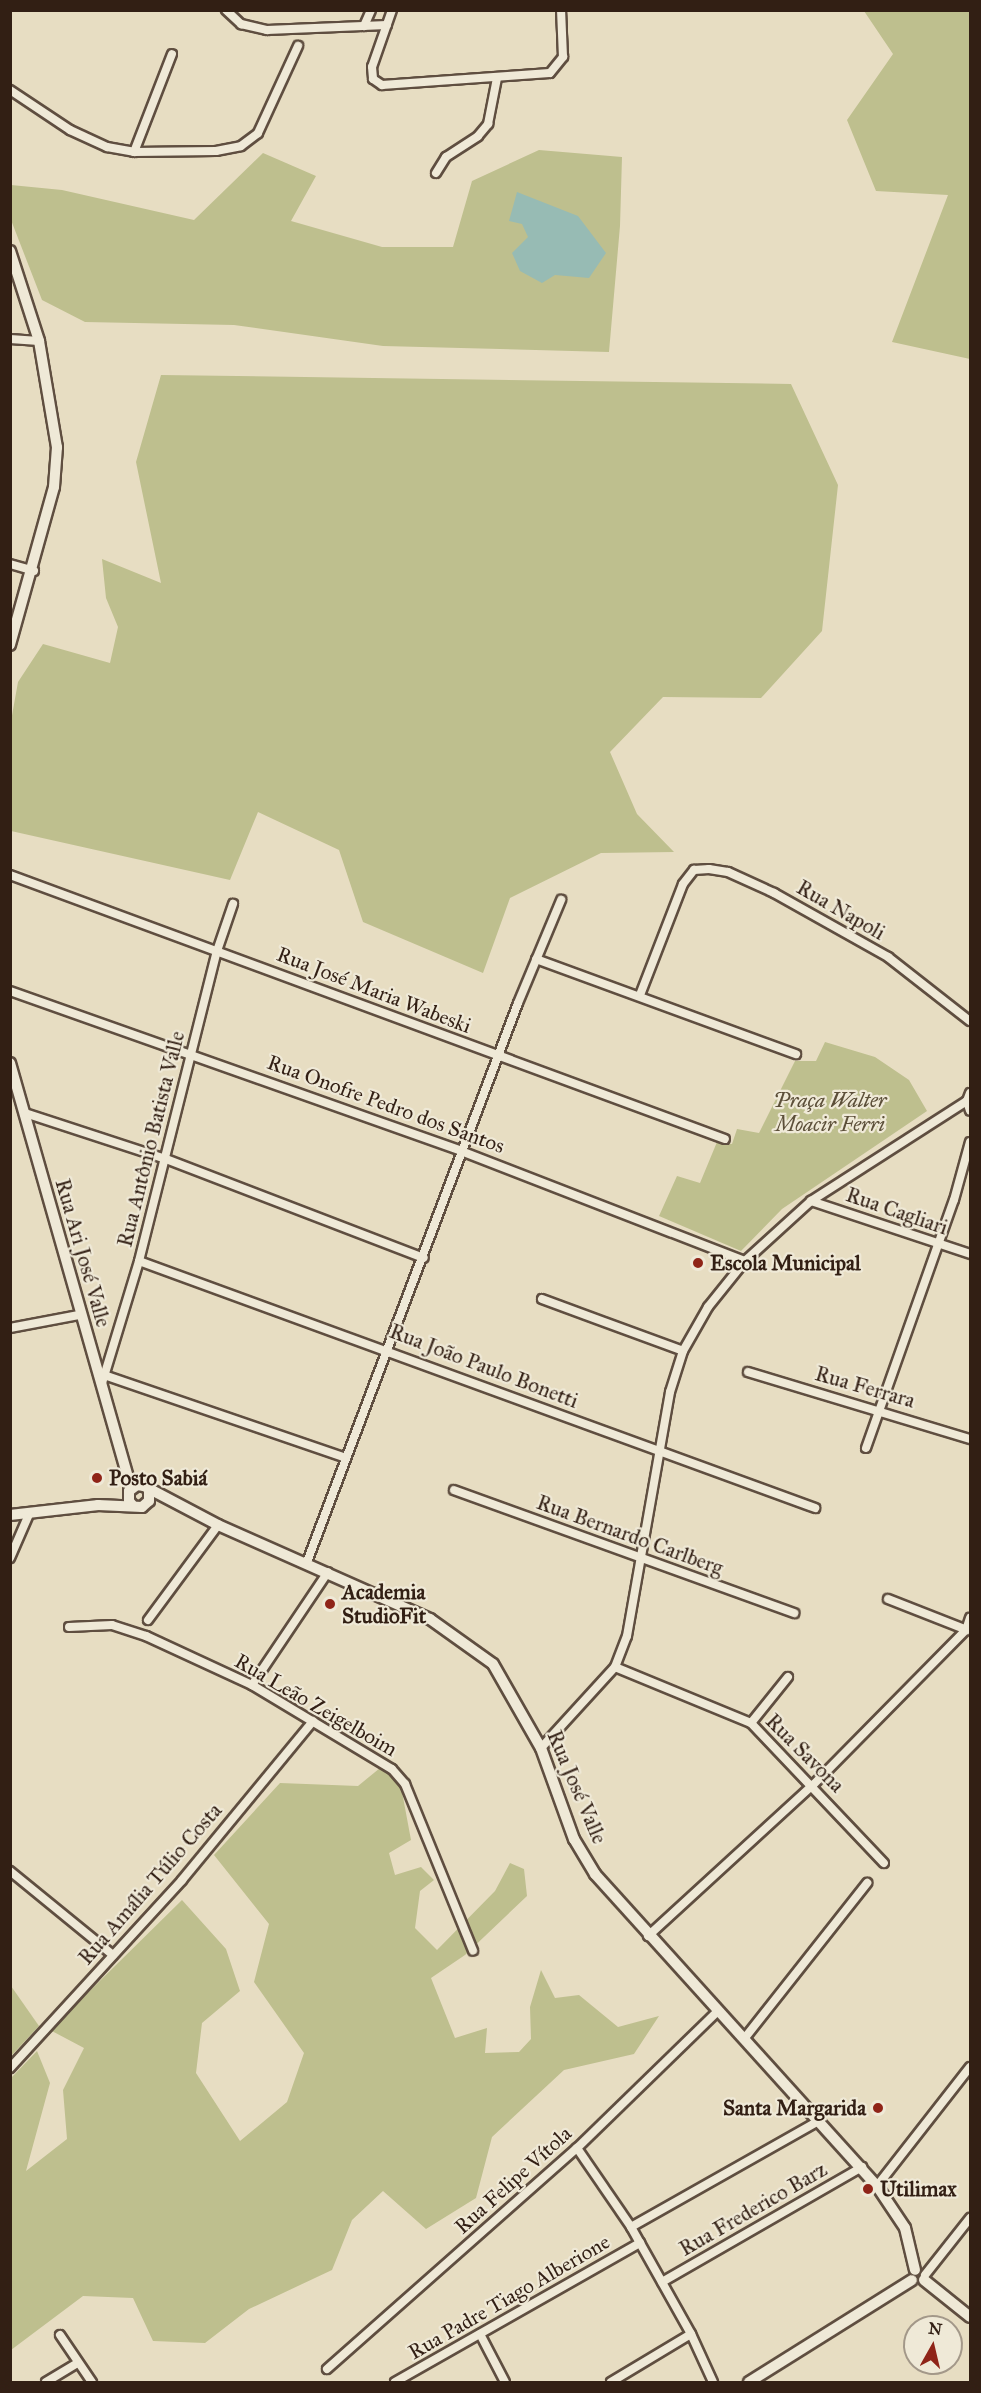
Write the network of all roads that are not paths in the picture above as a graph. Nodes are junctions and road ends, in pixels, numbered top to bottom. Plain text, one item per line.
1 (226, 10) edge
2 (371, 10) edge
3 (392, 10) edge
4 (561, 10) edge
5 (387, 25) junction
6 (364, 26) junction
7 (298, 46) dead end
8 (172, 54) dead end
9 (497, 78) junction
10 (10, 90) edge
11 (134, 152) junction
12 (436, 173) dead end
13 (10, 251) edge
14 (10, 339) edge
15 (39, 341) junction
16 (10, 564) edge
17 (34, 571) junction
18 (14, 623) edge
19 (10, 645) edge
20 (10, 875) edge
21 (561, 900) dead end
22 (233, 904) dead end
23 (217, 951) junction
24 (536, 959) junction
25 (10, 991) edge
26 (640, 995) junction
27 (970, 1021) edge
28 (192, 1052) junction
29 (796, 1054) dead end
30 (498, 1056) junction
31 (10, 1063) edge
32 (969, 1097) edge
33 (970, 1112) edge
34 (25, 1113) junction
35 (725, 1139) dead end
36 (970, 1142) edge
37 (461, 1151) junction
38 (166, 1159) junction
39 (811, 1201) junction
40 (937, 1243) junction
41 (970, 1254) edge
42 (424, 1258) junction
43 (139, 1261) junction
44 (744, 1261) junction
45 (542, 1299) dead end
46 (79, 1315) junction
47 (10, 1328) edge
48 (388, 1348) junction
49 (683, 1351) junction
50 (748, 1372) dead end
51 (103, 1379) junction
52 (879, 1408) junction
53 (970, 1439) edge
54 (866, 1449) dead end
55 (657, 1450) junction
56 (346, 1458) junction
57 (454, 1490) dead end
58 (138, 1495) junction
59 (815, 1508) dead end
60 (30, 1512) junction
61 (10, 1515) edge
62 (218, 1525) junction
63 (10, 1558) edge
64 (642, 1560) junction
65 (307, 1562) junction
66 (328, 1572) junction
67 (888, 1599) dead end
68 (794, 1614) dead end
69 (970, 1618) edge
70 (148, 1620) dead end
71 (69, 1627) dead end
72 (968, 1631) edge
73 (615, 1667) junction
74 (788, 1677) dead end
75 (252, 1685) junction
76 (313, 1721) junction
77 (751, 1723) junction
78 (541, 1748) junction
79 (813, 1785) junction
80 (884, 1863) dead end
81 (10, 1871) edge
82 (867, 1883) dead end
83 (648, 1936) junction
84 (473, 1950) dead end
85 (113, 1955) junction
86 (718, 2011) junction
87 (744, 2038) junction
88 (970, 2067) edge
89 (10, 2068) edge
90 (820, 2120) junction
91 (577, 2148) junction
92 (862, 2167) junction
93 (878, 2186) junction
94 (970, 2218) edge
95 (631, 2227) junction
96 (640, 2243) junction
97 (919, 2276) junction
98 (662, 2282) junction
99 (970, 2317) edge
100 (60, 2334) dead end
101 (480, 2334) junction
102 (691, 2334) junction
103 (78, 2363) junction
104 (327, 2369) dead end
105 (46, 2382) edge
106 (92, 2382) edge
107 (395, 2382) edge
108 (505, 2382) edge
109 (611, 2382) edge
110 (713, 2382) edge
111 (749, 2382) edge

1 - 6 street
2 - 6 street
3 - 5 street
4 - 9 street
5 - 6 street
5 - 9 street
7 - 11 street
8 - 11 street
9 - 12 street
10 - 11 street
13 - 15 street
14 - 15 street
15 - 17 street
16 - 17 street
17 - 18 street
18 - 19 street
20 - 23 street, Rua José Maria Wabeski
21 - 24 street
22 - 23 street, Rua Antônio Batista Valle
23 - 28 street, Rua Antônio Batista Valle
23 - 30 street, Rua José Maria Wabeski
24 - 26 street
24 - 30 street
25 - 28 street, Rua Onofre Pedro dos Santos
26 - 27 street, Rua Napoli
26 - 29 street
28 - 37 street, Rua Onofre Pedro dos Santos
28 - 38 street, Rua Antônio Batista Valle
30 - 35 street, Rua José Maria Wabeski
30 - 37 street
31 - 34 street, Rua Ari José Valle
32 - 33 street
32 - 39 street
34 - 38 street
34 - 46 street, Rua Ari José Valle
36 - 40 street
37 - 42 street
37 - 44 street, Rua Onofre Pedro dos Santos
38 - 42 street
38 - 43 street, Rua Antônio Batista Valle
39 - 40 street, Rua Cagliari
39 - 44 street
40 - 41 street, Rua Cagliari
40 - 52 street
42 - 48 street
43 - 48 street, Rua João Paulo Bonetti
43 - 51 street, Rua Antônio Batista Valle
44 - 49 street
45 - 49 street
46 - 47 street
46 - 51 street, Rua Ari José Valle
48 - 55 street, Rua João Paulo Bonetti
48 - 56 street
49 - 55 street
50 - 52 street, Rua Ferrara
51 - 56 street
51 - 58 street, Rua Ari José Valle
52 - 53 street, Rua Ferrara
52 - 54 street
55 - 59 street, Rua João Paulo Bonetti
55 - 64 street
56 - 65 street
57 - 64 street, Rua Bernardo Carlberg
58 - 60 street, Rua José Valle
58 - 62 street, Rua José Valle
60 - 61 street, Rua José Valle
60 - 63 street
62 - 65 street, Rua José Valle
62 - 70 street
64 - 68 street, Rua Bernardo Carlberg
64 - 73 street
65 - 66 street, Rua José Valle
66 - 75 street
66 - 78 street, Rua José Valle
67 - 72 street
69 - 72 street
71 - 75 street, Rua Leão Zeigelboim
72 - 79 street
73 - 77 street, Rua Savona
73 - 78 street
74 - 77 street
75 - 76 street, Rua Leão Zeigelboim
76 - 84 street, Rua Leão Zeigelboim
76 - 85 street, Rua Amália Túlio Costa
77 - 79 street, Rua Savona
78 - 83 street, Rua José Valle
79 - 80 street, Rua Savona
79 - 83 street
81 - 85 street
82 - 87 street
83 - 86 street, Rua José Valle
85 - 89 street, Rua Amália Túlio Costa
86 - 87 street, Rua José Valle
86 - 91 street, Rua Felipe Vítola
87 - 90 street, Rua José Valle
88 - 93 street
90 - 92 street, Rua José Valle
90 - 95 street
91 - 95 street
91 - 104 street, Rua Felipe Vítola
92 - 93 street, Rua José Valle
92 - 98 street, Rua Frederico Barz
93 - 97 street, Rua José Valle
94 - 97 street
95 - 96 street
96 - 98 street
96 - 101 street, Rua Padre Tiago Alberione
97 - 99 street
97 - 111 street
98 - 102 street
100 - 103 street
101 - 107 street, Rua Padre Tiago Alberione
101 - 108 street
102 - 109 street
102 - 110 street
103 - 105 street
103 - 106 street

